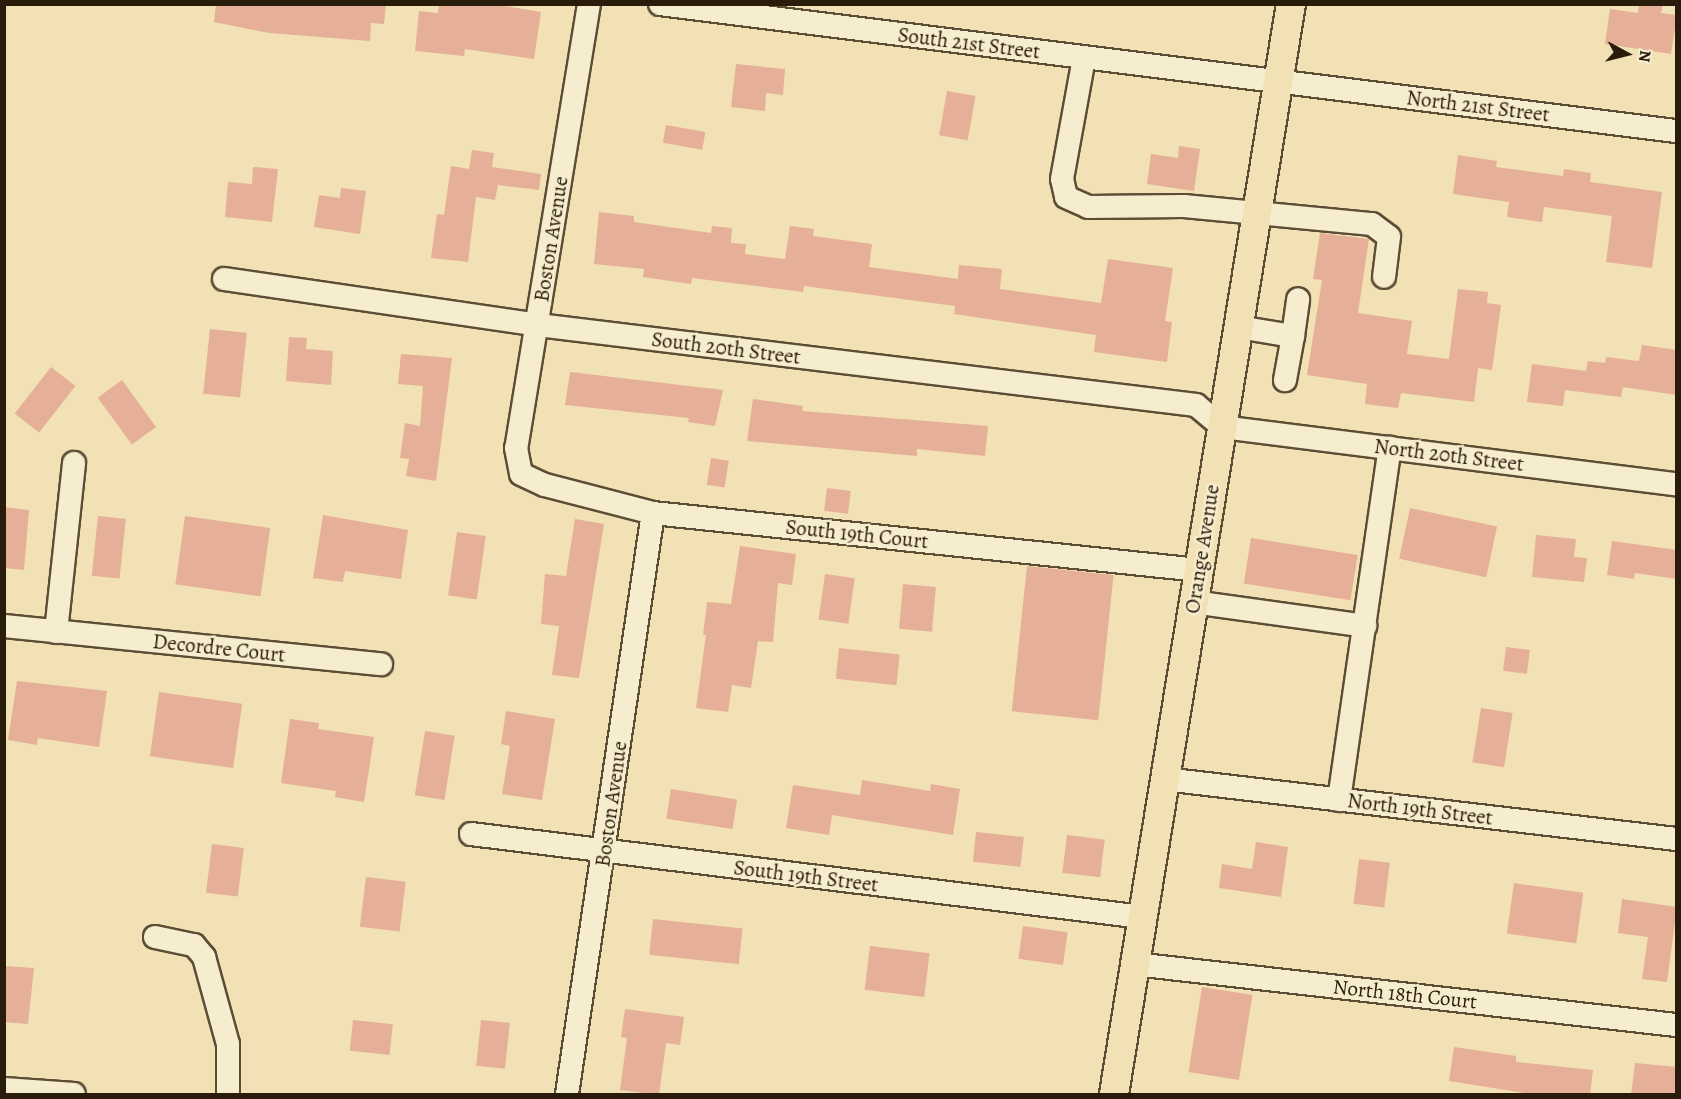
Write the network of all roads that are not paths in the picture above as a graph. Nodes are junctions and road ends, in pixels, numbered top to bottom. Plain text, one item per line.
1 (589, 4) edge
2 (660, 4) edge
3 (1291, 4) edge
4 (1084, 58) junction
5 (1279, 82) junction
6 (1677, 130) edge
7 (1257, 213) junction
8 (1384, 277) dead end
9 (224, 279) dead end
10 (1298, 299) dead end
11 (538, 325) junction
12 (1239, 327) junction
13 (1293, 336) junction
14 (1285, 380) dead end
15 (1222, 427) junction
16 (1390, 448) junction
17 (74, 463) dead end
18 (521, 474) joint
19 (1677, 484) edge
20 (653, 513) junction
21 (1199, 570) junction
22 (1193, 602) junction
23 (4, 626) edge
24 (1365, 626) junction
25 (56, 632) junction
26 (381, 664) dead end
27 (1164, 779) junction
28 (1339, 800) junction
29 (471, 834) dead end
30 (1677, 839) edge
31 (604, 851) junction
32 (1142, 917) junction
33 (155, 937) dead end
34 (1134, 964) junction
35 (1677, 1025) edge
36 (4, 1089) edge
37 (74, 1095) edge
38 (228, 1095) edge
39 (567, 1095) edge
40 (1114, 1095) edge

1 - 11 street, Boston Avenue
2 - 4 street, South 21st Street
3 - 5 main road, Orange Avenue
4 - 5 street, South 21st Street
4 - 7 street
5 - 6 street, North 21st Street
5 - 7 main road, Orange Avenue
7 - 8 street
7 - 12 main road, Orange Avenue
9 - 11 street, South 20th Street
10 - 13 street
11 - 15 street, South 20th Street
11 - 18 street, Boston Avenue
12 - 13 street
12 - 15 main road, Orange Avenue
13 - 14 street
15 - 16 street, North 20th Street
15 - 21 main road, Orange Avenue
16 - 19 street, North 20th Street
16 - 24 street
17 - 25 street
18 - 20 street, South 19th Court
20 - 21 street, South 19th Court
20 - 31 street, Boston Avenue
21 - 22 main road, Orange Avenue
22 - 24 street
22 - 27 main road, Orange Avenue
23 - 25 street, Decordre Court
24 - 28 street
25 - 26 street, Decordre Court
27 - 28 street, North 19th Street
27 - 32 main road, Orange Avenue
28 - 30 street, North 19th Street
29 - 31 street, South 19th Street
31 - 32 street, South 19th Street
31 - 39 street, Boston Avenue
32 - 34 main road, Orange Avenue
33 - 38 street
34 - 35 street, North 18th Court
34 - 40 main road, Orange Avenue
36 - 37 street

